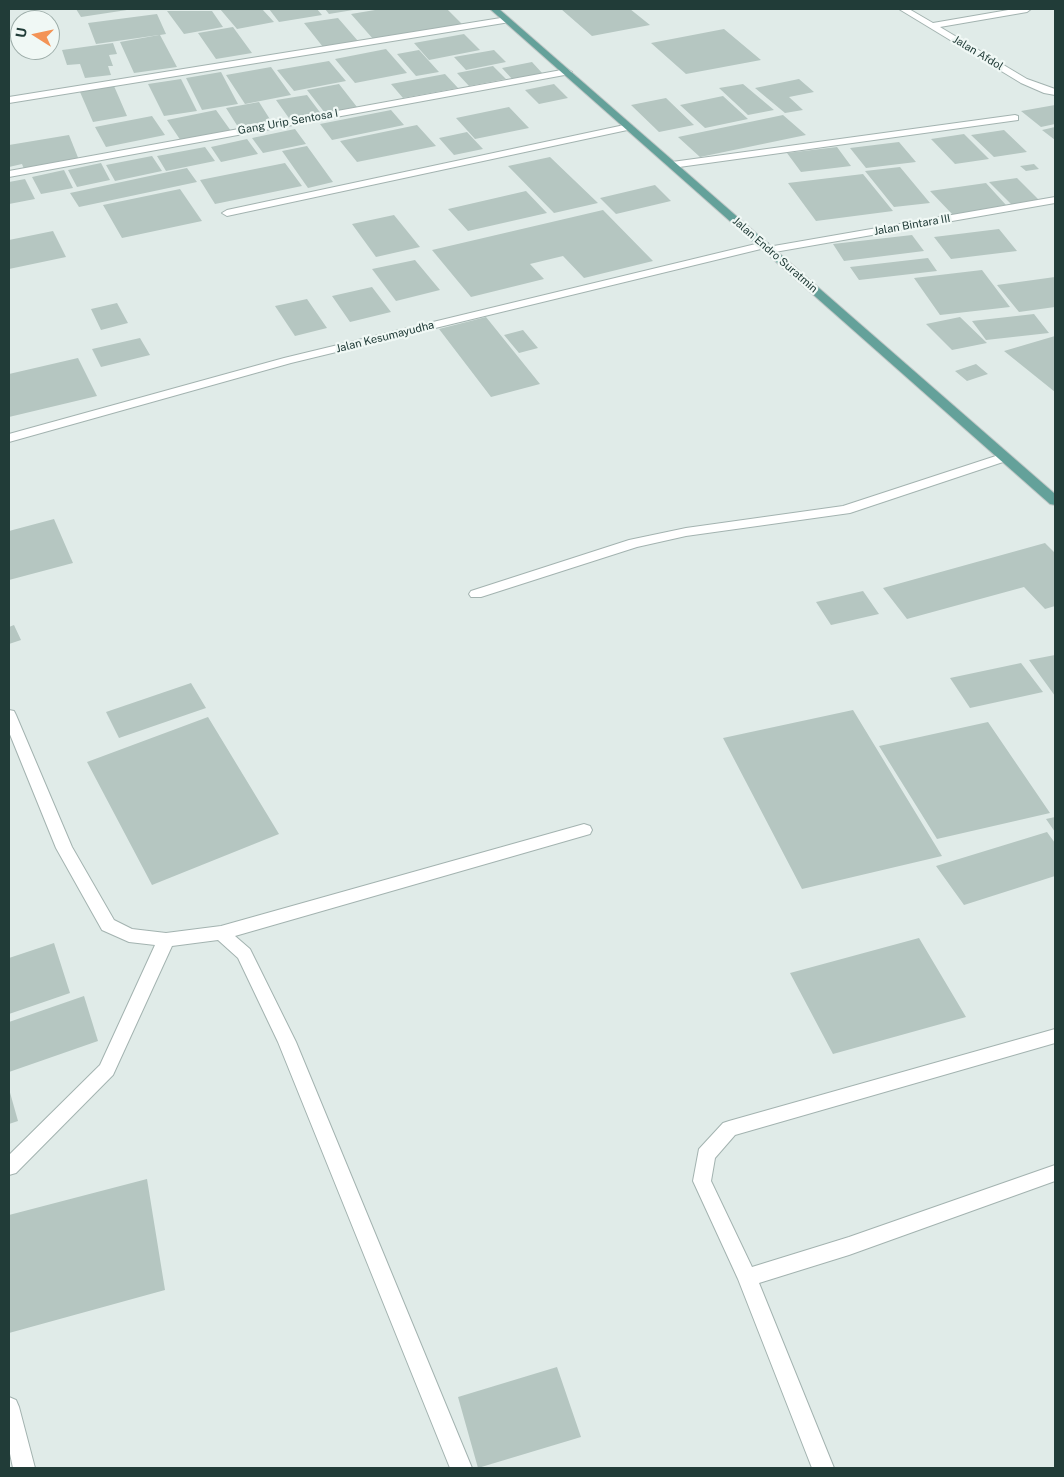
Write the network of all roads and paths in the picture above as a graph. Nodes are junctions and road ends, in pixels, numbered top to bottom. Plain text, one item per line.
1 (494, 9) edge
2 (903, 9) edge
3 (1027, 9) edge
4 (507, 20) junction
5 (932, 26) junction
6 (567, 72) junction
7 (1055, 92) edge
8 (9, 100) edge
9 (1015, 118) dead end
10 (629, 127) junction
11 (672, 164) junction
12 (9, 174) edge
13 (1055, 200) edge
14 (227, 213) dead end
15 (766, 247) junction
16 (9, 438) edge
17 (1005, 457) junction
18 (1055, 502) edge
19 (476, 594) dead end
20 (9, 715) edge
21 (584, 830) dead end
22 (221, 933) junction
23 (166, 940) junction
24 (1055, 1036) edge
25 (9, 1167) edge
26 (1055, 1173) edge
27 (747, 1278) junction
28 (9, 1407) edge
29 (24, 1468) edge
30 (461, 1468) edge
31 (823, 1468) edge

1 - 4 main road, Jalan Endro Suratmin
2 - 5 street, Jalan Afdol
3 - 5 street
4 - 6 main road, Jalan Endro Suratmin
4 - 8 street
5 - 7 street, Jalan Afdol
6 - 10 main road, Jalan Endro Suratmin
6 - 12 street, Gang Urip Sentosa I
9 - 11 street
10 - 11 main road, Jalan Endro Suratmin
10 - 14 street
11 - 15 main road, Jalan Endro Suratmin
13 - 15 street, Jalan Bintara III
15 - 16 street, Jalan Kesumayudha
15 - 17 main road, Jalan Endro Suratmin
17 - 18 main road, Jalan Endro Suratmin
17 - 19 street
20 - 23 street
21 - 22 street
22 - 23 street
22 - 30 street
23 - 25 street
24 - 27 street
26 - 27 street
27 - 31 street
28 - 29 street

